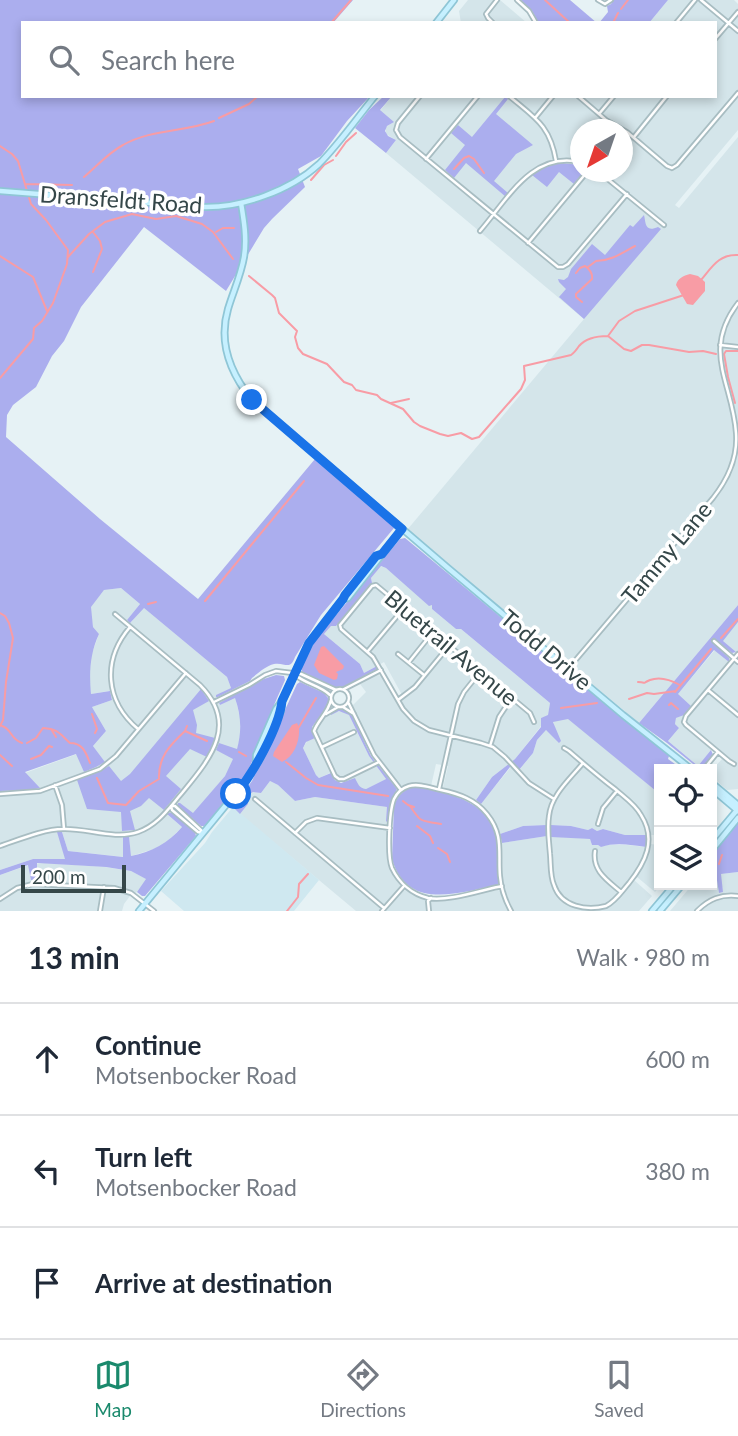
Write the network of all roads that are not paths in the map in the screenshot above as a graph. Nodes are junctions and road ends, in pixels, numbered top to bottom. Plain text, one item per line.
1 (454, 0) edge
2 (497, 0) edge
3 (517, 0) edge
4 (598, 0) edge
5 (611, 0) edge
6 (695, 0) edge
7 (701, 0) edge
8 (738, 12) edge
9 (438, 21) edge
10 (491, 21) edge
11 (535, 21) edge
12 (678, 21) edge
13 (729, 23) junction
14 (738, 31) edge
15 (717, 37) edge
16 (738, 93) edge
17 (373, 98) edge
18 (418, 98) edge
19 (476, 98) edge
20 (511, 98) edge
21 (551, 98) edge
22 (580, 98) edge
23 (612, 98) edge
24 (665, 98) edge
25 (599, 114) junction
26 (535, 118) junction
27 (606, 119) edge
28 (390, 130) dead end
29 (396, 130) junction
30 (633, 137) joint
31 (426, 159) junction
32 (570, 160) edge
33 (556, 161) junction
34 (579, 182) edge
35 (612, 182) edge
36 (0, 191) edge
37 (627, 194) junction
38 (241, 203) junction
39 (494, 215) junction
40 (664, 225) dead end
41 (480, 231) dead end
42 (528, 243) junction
43 (561, 267) junction
44 (562, 272) dead end
45 (738, 303) edge
46 (720, 345) junction
47 (738, 347) edge
48 (402, 529) junction
49 (404, 608) junction
50 (115, 614) dead end
51 (131, 627) junction
52 (433, 632) junction
53 (714, 641) dead end
54 (449, 646) junction
55 (368, 651) junction
56 (398, 654) dead end
57 (738, 654) edge
58 (736, 660) edge
59 (409, 662) junction
60 (568, 669) junction
61 (381, 670) junction
62 (480, 672) junction
63 (186, 673) junction
64 (294, 674) junction
65 (424, 675) junction
66 (351, 686) junction
67 (335, 690) junction
68 (343, 690) junction
69 (708, 690) junction
70 (348, 695) junction
71 (330, 698) junction
72 (512, 698) junction
73 (398, 700) junction
74 (213, 702) junction
75 (348, 702) junction
76 (341, 707) junction
77 (326, 714) junction
78 (354, 715) junction
79 (738, 715) edge
80 (534, 722) dead end
81 (138, 729) junction
82 (354, 732) dead end
83 (451, 736) junction
84 (489, 746) junction
85 (322, 747) junction
86 (564, 748) dead end
87 (718, 752) junction
88 (379, 762) junction
89 (583, 763) junction
90 (685, 764) edge
91 (708, 764) edge
92 (735, 764) edge
93 (55, 785) junction
94 (717, 788) edge
95 (401, 790) junction
96 (438, 790) junction
97 (617, 791) junction
98 (717, 793) edge
99 (0, 794) edge
100 (254, 799) dead end
101 (554, 799) junction
102 (171, 806) junction
103 (738, 809) edge
104 (738, 818) edge
105 (598, 824) dead end
106 (390, 828) junction
107 (64, 829) junction
108 (295, 833) junction
109 (204, 834) junction
110 (717, 834) edge
111 (717, 844) edge
112 (0, 846) edge
113 (595, 851) dead end
114 (404, 886) junction
115 (502, 886) junction
116 (104, 887) junction
117 (670, 890) edge
118 (678, 890) edge
119 (621, 892) junction
120 (738, 896) edge
121 (431, 898) junction
122 (0, 899) edge
123 (144, 903) junction
124 (429, 909) edge
125 (383, 910) edge
126 (580, 910) edge
127 (100, 911) edge
128 (139, 911) edge
129 (154, 911) edge
130 (511, 911) edge
131 (652, 911) edge
132 (660, 911) edge
133 (697, 911) edge

1 - 9 main road
2 - 10 street
3 - 11 street
4 - 5 street
6 - 12 street
7 - 13 street
8 - 13 street
13 - 14 street
13 - 15 street
16 - 30 street
17 - 38 main road, Dransfeldt Road
18 - 29 street
19 - 31 street
20 - 26 street
21 - 26 street
22 - 25 street
23 - 25 street
24 - 30 street
25 - 27 street
26 - 33 street
28 - 29 street
29 - 31 street
31 - 39 street
32 - 33 street
33 - 39 street
34 - 42 street
35 - 37 street
36 - 38 main road, Dransfeldt Road
37 - 40 street
37 - 43 street
38 - 48 main road, Todd Drive
39 - 41 street
39 - 42 street
42 - 43 street
43 - 44 street
45 - 46 street, Tammy Lane
46 - 47 street
46 - 60 street, Tammy Lane
48 - 60 main road, Todd Drive
48 - 64 main road
49 - 52 street, Bluetrail Avenue
49 - 55 street
49 - 55 street, Bluetrail Avenue
50 - 51 street
51 - 63 street
51 - 81 street
52 - 54 street, Bluetrail Avenue
52 - 59 street
53 - 58 street
54 - 62 street, Bluetrail Avenue
54 - 65 street
55 - 61 street
56 - 59 street
57 - 58 street
58 - 69 street
59 - 65 street
60 - 90 main road, Todd Drive
61 - 66 street
61 - 73 street
62 - 72 street, Bluetrail Avenue
62 - 83 street
63 - 74 street
63 - 81 street
64 - 67 street
64 - 71 street
64 - 74 street
64 - 109 main road
65 - 73 street
66 - 68 street
66 - 70 street
67 - 68 street
67 - 71 street
68 - 70 street
69 - 79 street
69 - 87 street
70 - 75 street
71 - 76 street
71 - 77 street
72 - 80 street, Bluetrail Avenue
72 - 84 street
73 - 83 street
74 - 102 street
75 - 76 street
75 - 78 street
76 - 77 street
76 - 78 street
77 - 85 street
78 - 88 street
81 - 93 street
82 - 85 street
83 - 84 street
83 - 96 street
84 - 101 street
85 - 88 street
86 - 89 street
87 - 91 street
87 - 92 street
88 - 95 street
89 - 97 street
89 - 101 street
93 - 99 street
93 - 107 street
94 - 103 main road
95 - 96 street
95 - 106 street
96 - 115 street
97 - 105 street
97 - 119 street
98 - 103 main road
100 - 108 street
101 - 126 street
102 - 107 street
102 - 109 street
103 - 110 main road
104 - 111 main road
106 - 108 street
106 - 114 street
107 - 112 street
108 - 125 street
109 - 123 main road
113 - 119 street
114 - 121 street
114 - 125 street
115 - 121 street
115 - 130 street
116 - 122 street
116 - 123 street
116 - 127 street
117 - 131 main road
118 - 132 main road
119 - 126 street
120 - 133 street
121 - 124 street
123 - 128 main road
123 - 129 street

